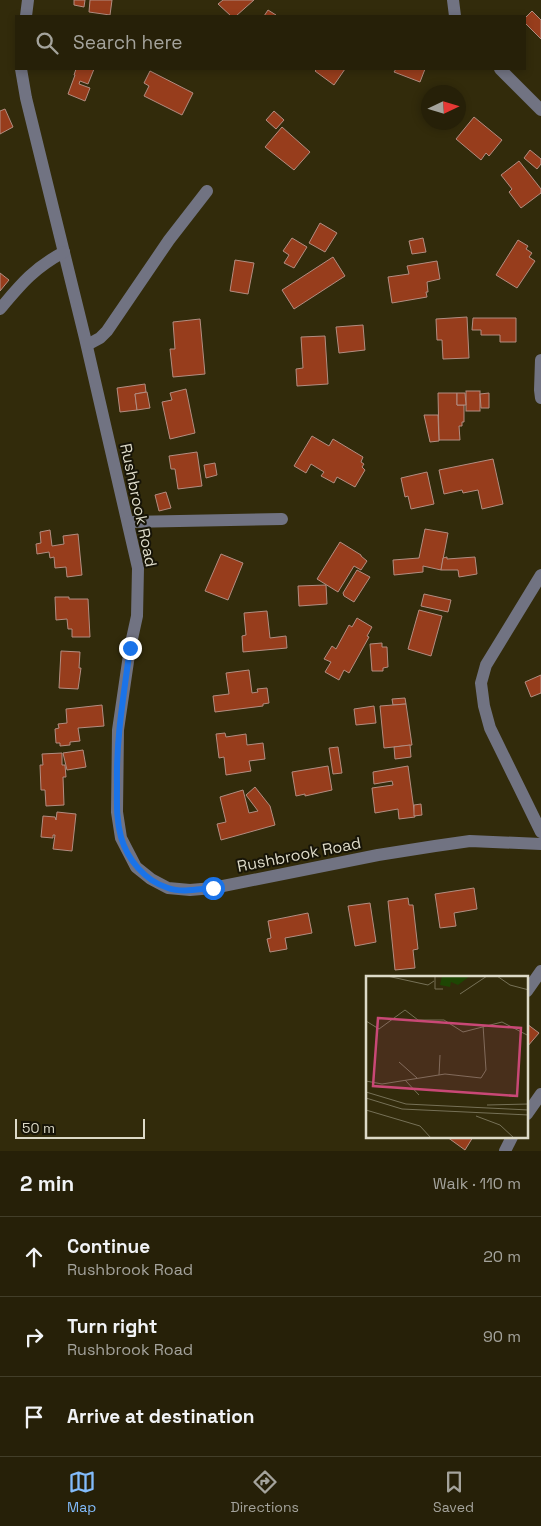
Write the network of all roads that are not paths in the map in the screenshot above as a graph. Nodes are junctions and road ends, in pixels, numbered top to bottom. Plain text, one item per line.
1 (28, 0) edge
2 (26, 15) edge
3 (21, 70) edge
4 (501, 70) edge
5 (541, 110) edge
6 (207, 191) dead end
7 (64, 252) junction
8 (0, 309) edge
9 (87, 345) junction
10 (541, 360) edge
11 (541, 398) edge
12 (282, 519) dead end
13 (128, 522) junction
14 (541, 575) edge
15 (541, 832) edge
16 (541, 844) edge
17 (541, 971) edge
18 (528, 990) edge
19 (541, 1094) edge
20 (528, 1113) edge
21 (512, 1138) edge
22 (505, 1151) edge

1 - 2 street
3 - 7 street, Rushbrook Road
4 - 5 street
6 - 9 street
7 - 8 street
7 - 9 street, Rushbrook Road
9 - 13 street, Rushbrook Road
10 - 11 street
12 - 13 street
13 - 16 street, Rushbrook Road
14 - 15 street
17 - 18 street
19 - 20 street
21 - 22 street

